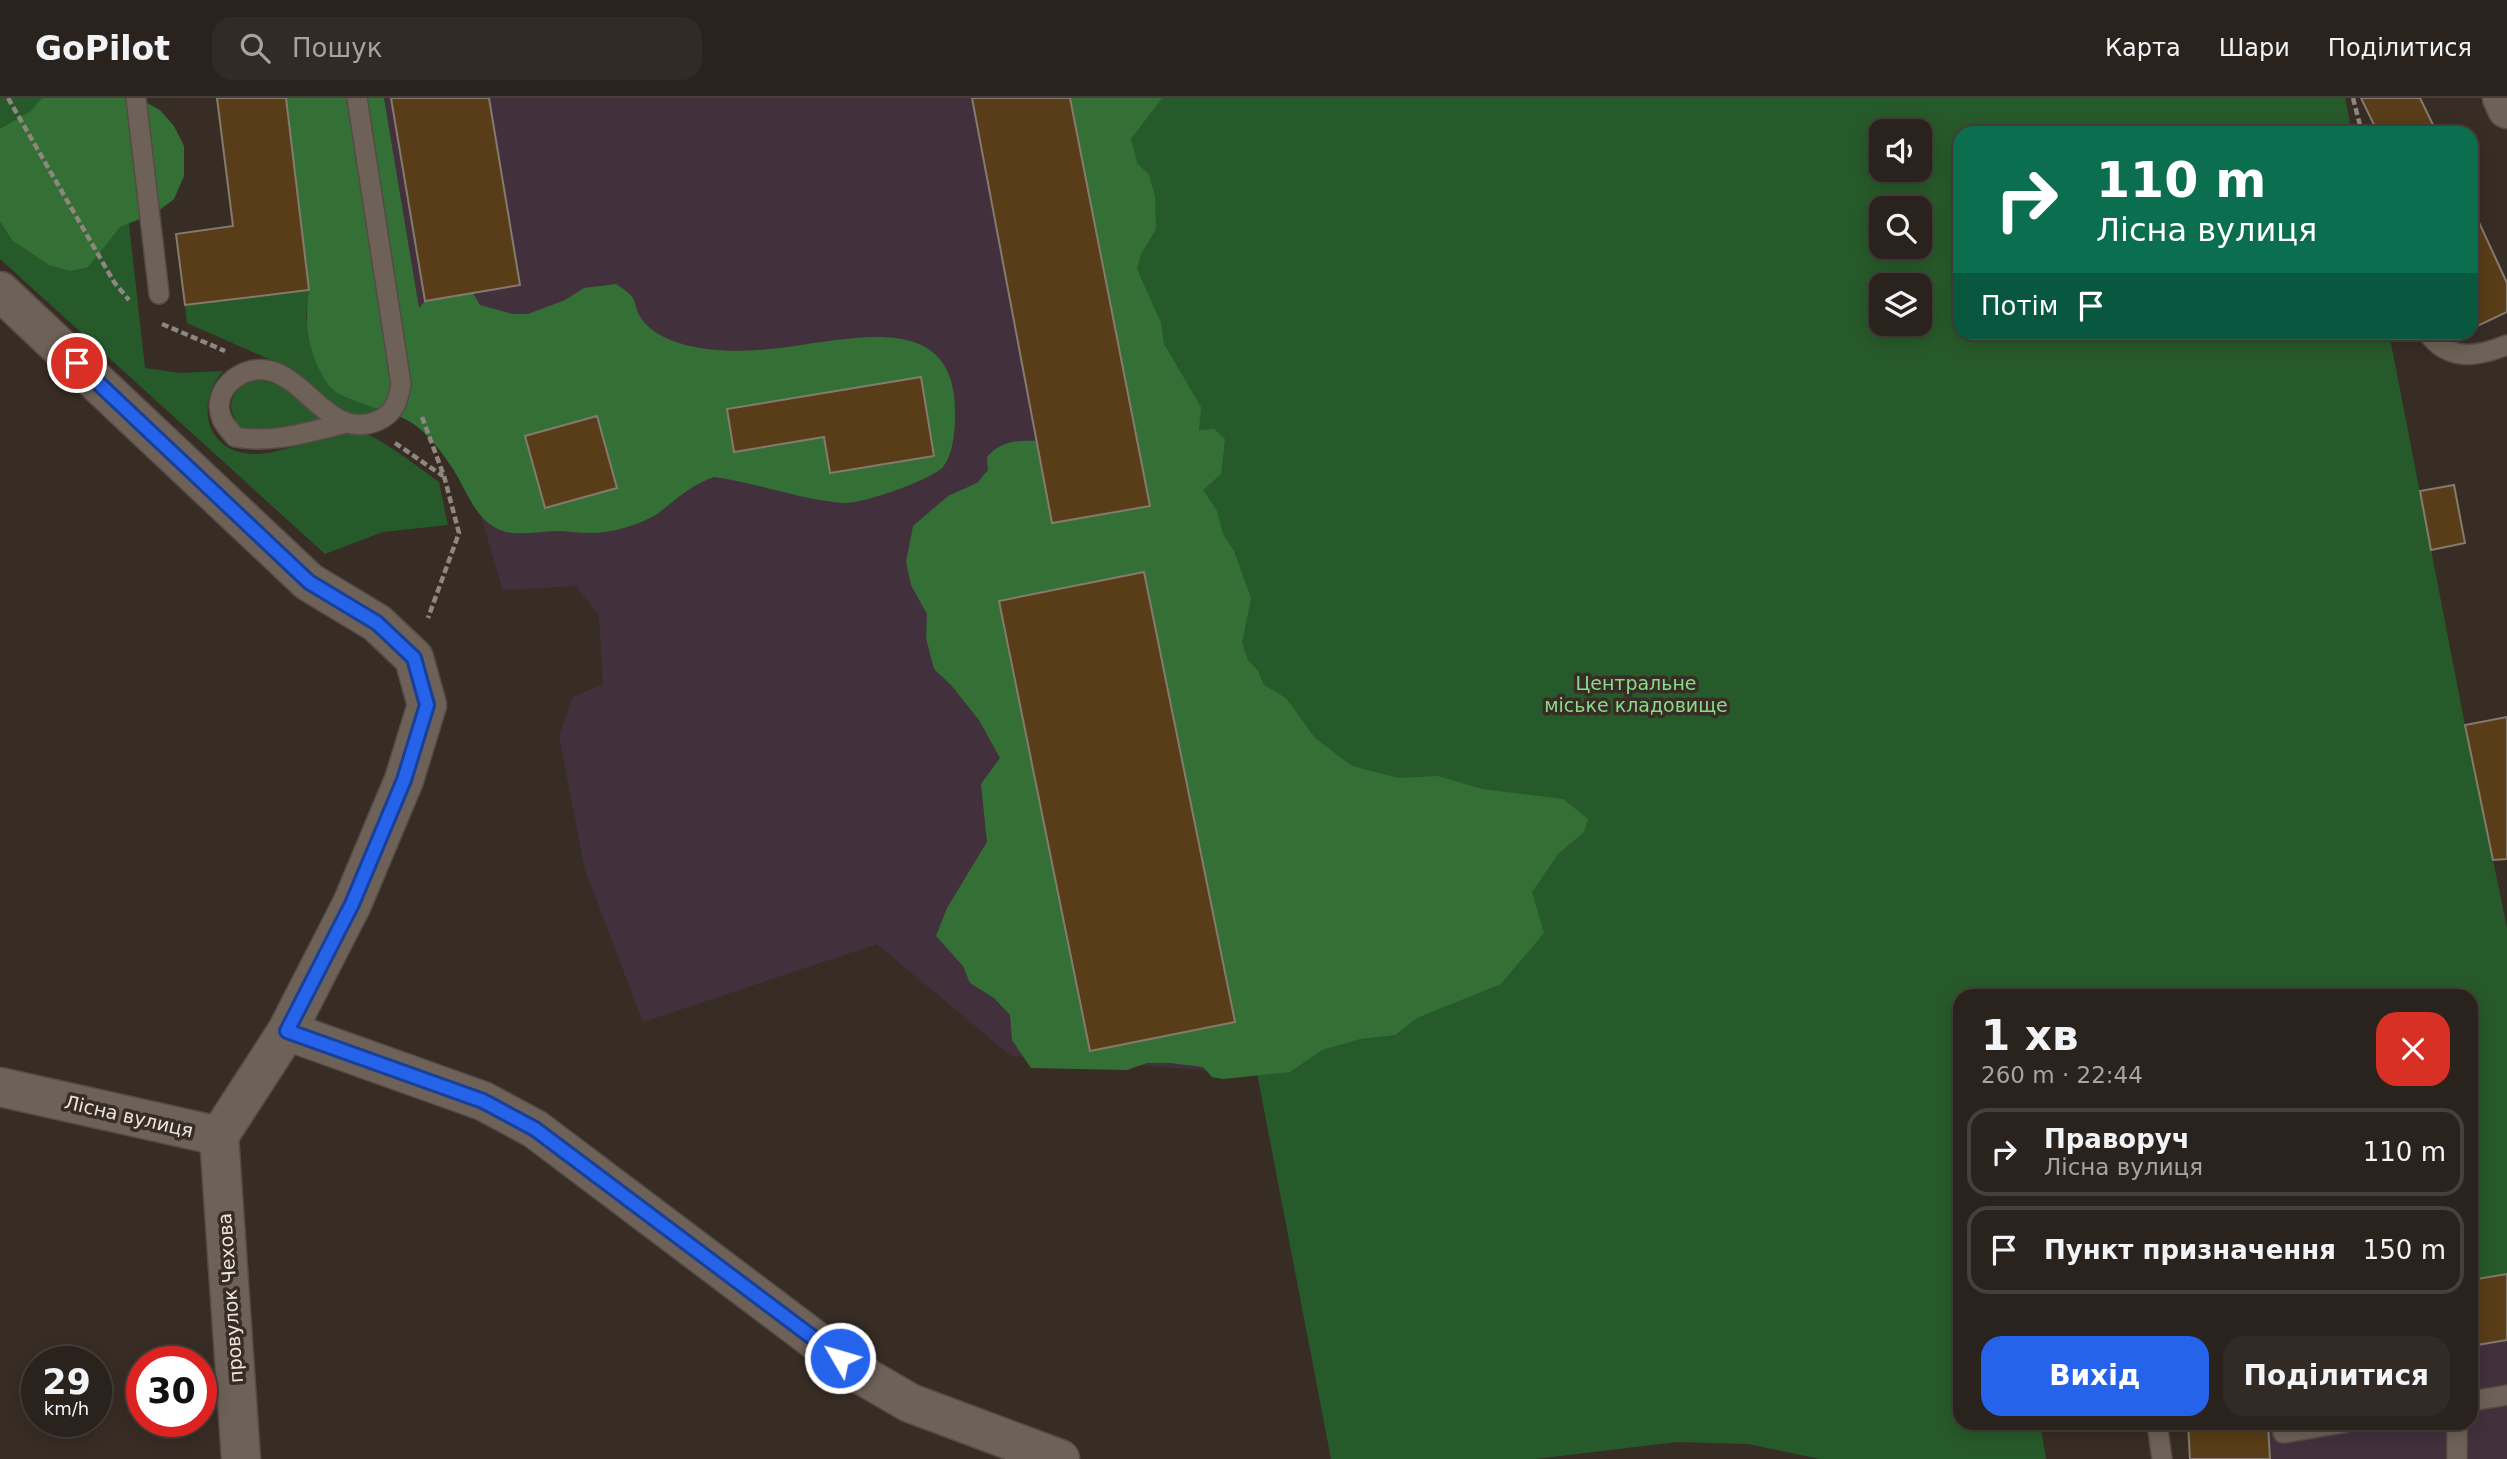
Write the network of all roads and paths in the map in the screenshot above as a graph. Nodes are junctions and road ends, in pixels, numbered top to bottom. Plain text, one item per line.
1 (8, 98) edge
2 (136, 98) edge
3 (357, 98) edge
4 (2353, 98) edge
5 (2502, 98) edge
6 (2507, 109) edge
7 (2360, 126) edge
8 (0, 291) edge
9 (159, 294) joint
10 (135, 306) dead end
11 (154, 319) dead end
12 (161, 323) junction
13 (2433, 340) edge
14 (2507, 345) edge
15 (267, 370) junction
16 (401, 384) junction
17 (346, 423) junction
18 (368, 425) junction
19 (444, 476) junction
20 (414, 658) junction
21 (287, 1031) junction
22 (0, 1087) edge
23 (219, 1136) junction
24 (2507, 1395) edge
25 (2478, 1400) edge
26 (2158, 1430) edge
27 (2301, 1430) edge
28 (2457, 1430) edge
29 (2283, 1433) dead end
30 (241, 1459) edge
31 (1060, 1459) edge
32 (2162, 1459) edge
33 (2457, 1459) edge

1 - 10 path
2 - 9 lane
3 - 16 lane
4 - 7 path
5 - 6 street
8 - 20 street
9 - 12 path
11 - 12 path
12 - 15 path
13 - 14 lane
15 - 17 lane
15 - 17 lane
16 - 18 lane
16 - 19 path
17 - 18 lane
18 - 19 path
19 - 20 path
20 - 21 street, Лісна вулиця
21 - 23 street, Лісна вулиця
21 - 31 street
22 - 23 street, Лісна вулиця
23 - 30 street, провулок Чехова
24 - 25 lane
26 - 32 lane
27 - 29 lane
28 - 33 lane

